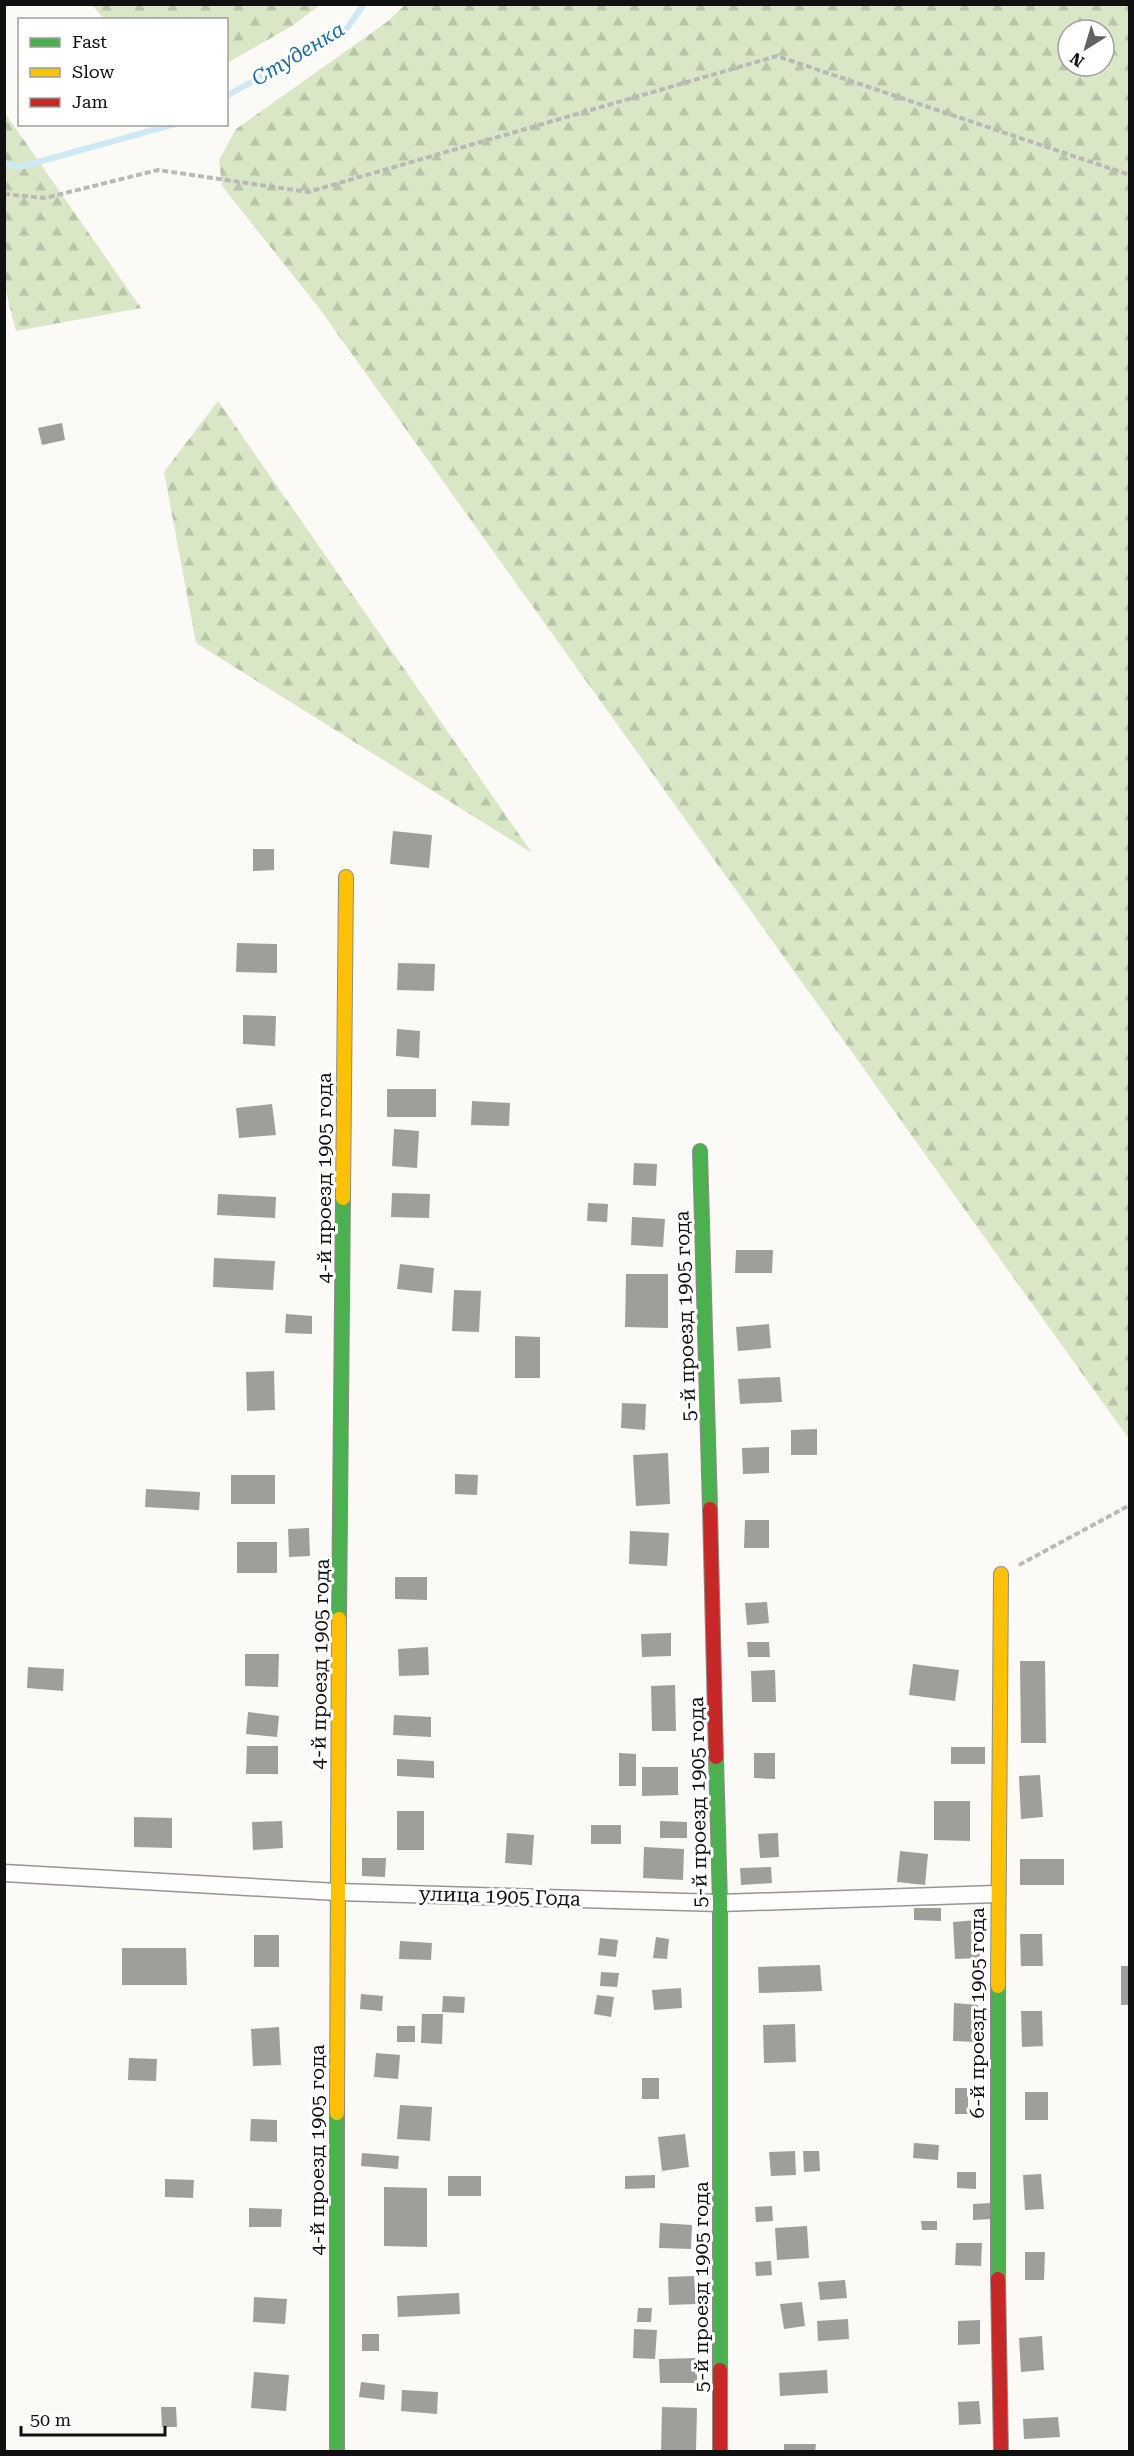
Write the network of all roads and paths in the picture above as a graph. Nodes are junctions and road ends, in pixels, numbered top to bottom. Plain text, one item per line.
1 (1130, 175) edge
2 (4, 194) edge
3 (346, 877) dead end
4 (700, 1152) dead end
5 (1130, 1505) edge
6 (1001, 1575) joint
7 (4, 1873) edge
8 (337, 1892) junction
9 (997, 1894) junction
10 (720, 1902) junction
11 (337, 2451) edge
12 (720, 2451) edge
13 (1001, 2451) edge

1 - 2 path
3 - 8 street, 4-й проезд 1905 года
4 - 10 street, 5-й проезд 1905 года
5 - 6 path
6 - 9 street, 6-й проезд 1905 года
7 - 8 street, улица 1905 Года
8 - 10 street, улица 1905 Года
8 - 11 street, 4-й проезд 1905 года
9 - 10 street, улица 1905 Года
9 - 13 street, 6-й проезд 1905 года
10 - 12 street, 5-й проезд 1905 года

